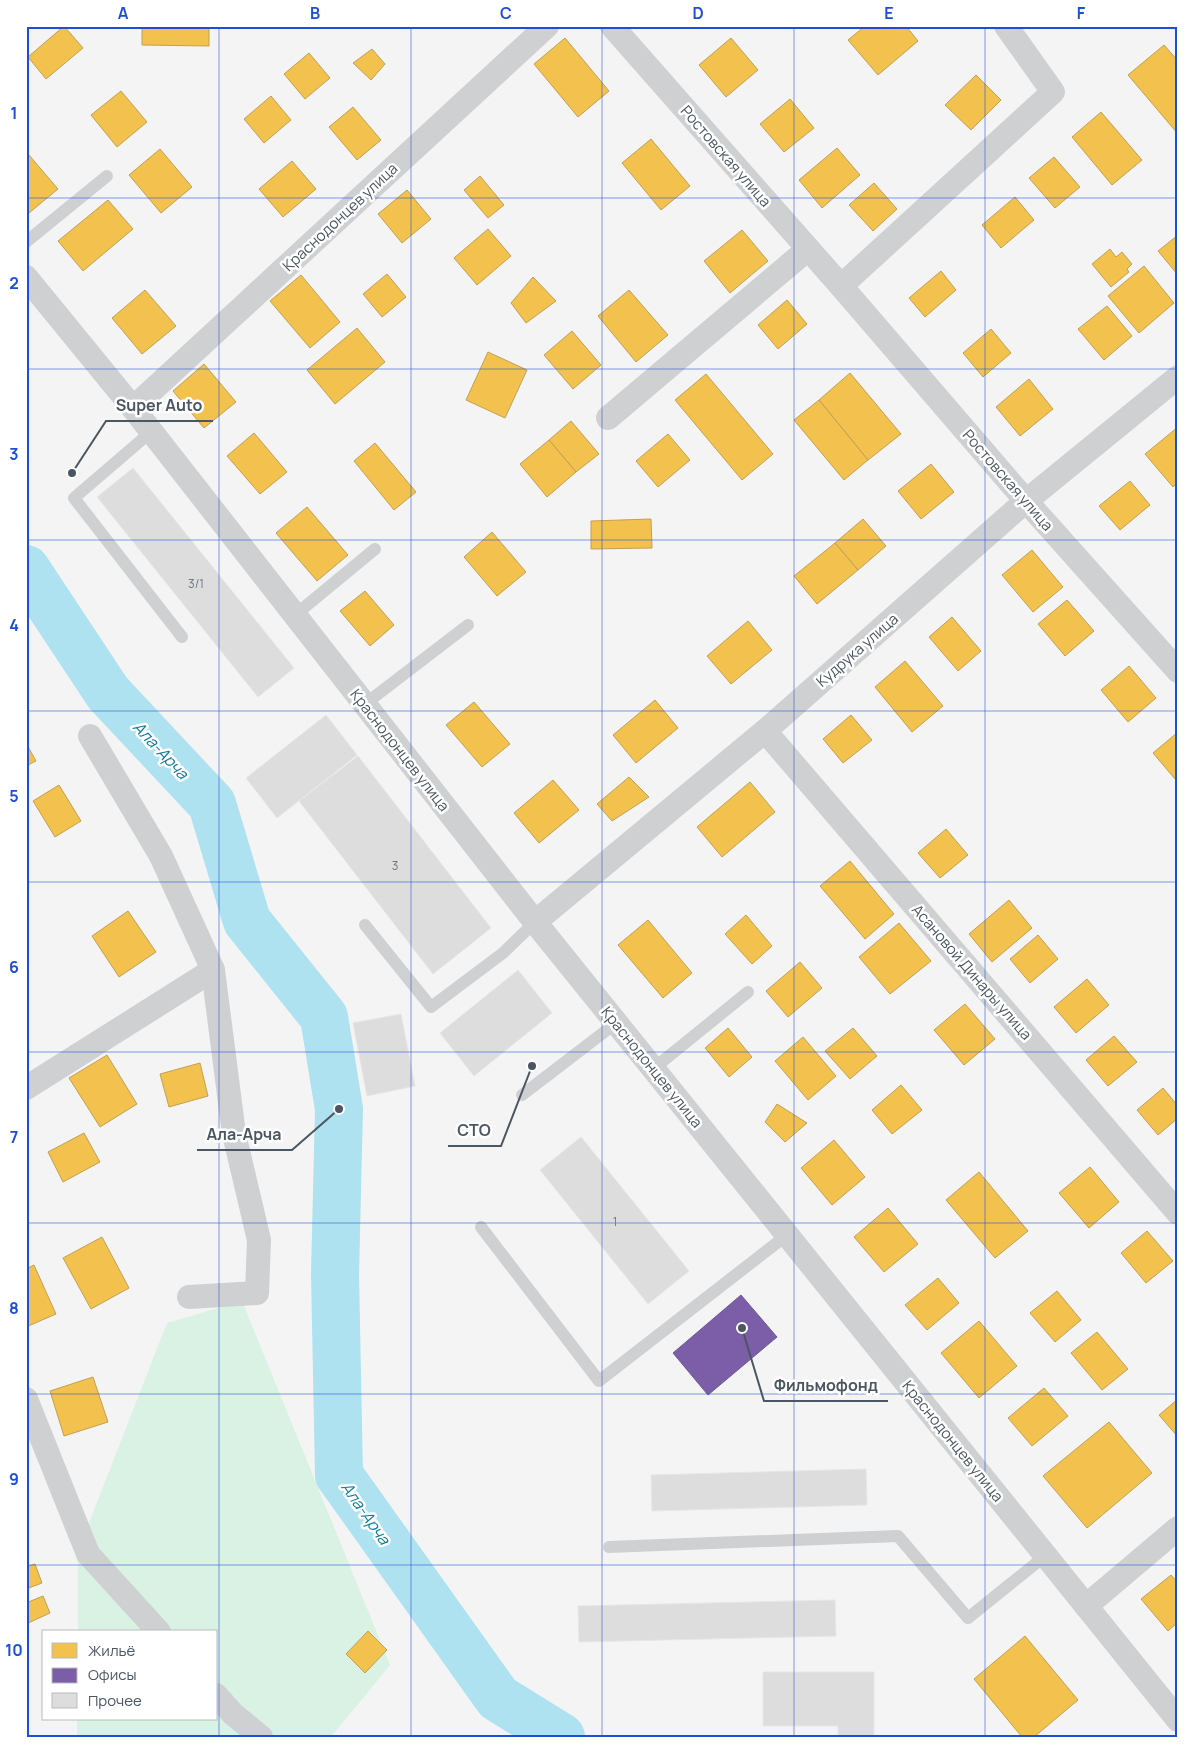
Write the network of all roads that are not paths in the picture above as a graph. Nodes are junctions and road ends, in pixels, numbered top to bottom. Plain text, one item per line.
1 (546, 26) edge
2 (612, 26) edge
3 (1006, 26) edge
4 (107, 176) dead end
5 (26, 242) edge
6 (808, 248) junction
7 (26, 276) edge
8 (841, 286) junction
9 (1178, 376) edge
10 (133, 408) junction
11 (608, 418) dead end
12 (152, 431) junction
13 (1026, 501) junction
14 (375, 549) dead end
15 (295, 615) junction
16 (468, 625) dead end
17 (182, 637) dead end
18 (1178, 671) edge
19 (364, 704) junction
20 (766, 731) junction
21 (90, 736) dead end
22 (535, 922) junction
23 (364, 925) dead end
24 (213, 970) junction
25 (748, 992) dead end
26 (616, 1023) junction
27 (654, 1070) junction
28 (26, 1088) edge
29 (522, 1095) dead end
30 (1178, 1213) edge
31 (481, 1226) dead end
32 (787, 1235) junction
33 (189, 1297) dead end
34 (26, 1400) edge
35 (1178, 1528) edge
36 (609, 1546) dead end
37 (1045, 1556) junction
38 (1086, 1606) junction
39 (157, 1630) edge
40 (218, 1697) edge
41 (1178, 1720) edge
42 (261, 1737) edge

1 - 10 street, Краснодонцев улица
2 - 6 street, Ростовская улица
3 - 8 street
4 - 5 lane
6 - 8 street, Ростовская улица
6 - 11 street
7 - 10 street, Краснодонцев улица
8 - 13 street, Ростовская улица
9 - 13 street, Кудрука улица
10 - 12 street, Краснодонцев улица
12 - 15 street, Краснодонцев улица
12 - 17 lane
13 - 18 street, Ростовская улица
13 - 20 street, Кудрука улица
14 - 15 lane
15 - 19 street, Краснодонцев улица
16 - 19 lane
19 - 22 street, Краснодонцев улица
20 - 22 street, Кудрука улица
20 - 30 street, Асановой Динары улица
21 - 24 street
22 - 23 lane
22 - 26 street, Краснодонцев улица
24 - 28 street
24 - 33 street
25 - 27 lane
26 - 27 street, Краснодонцев улица
26 - 29 lane
27 - 32 street, Краснодонцев улица
31 - 32 lane
32 - 37 street, Краснодонцев улица
34 - 39 street
35 - 38 street
36 - 37 lane
37 - 38 street, Краснодонцев улица
38 - 41 street, Краснодонцев улица
40 - 42 street

